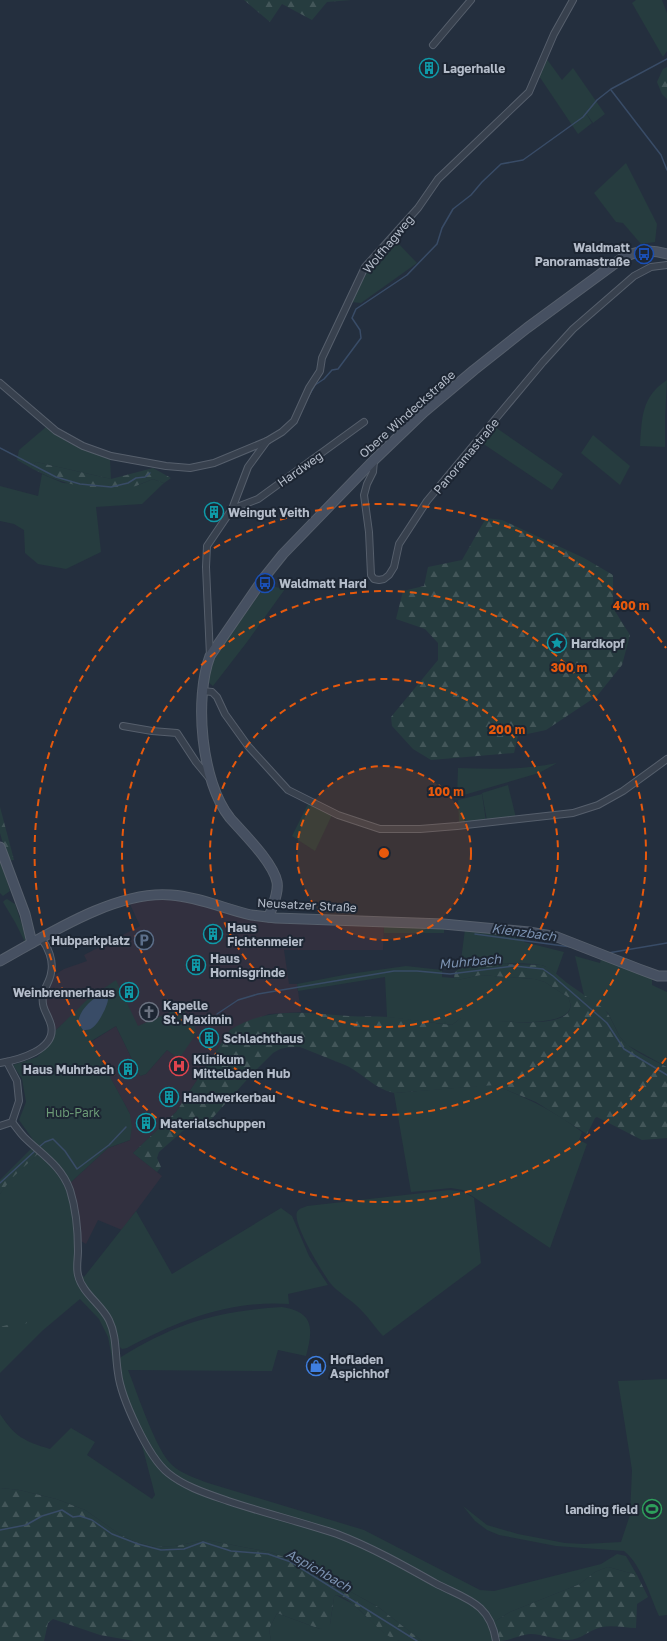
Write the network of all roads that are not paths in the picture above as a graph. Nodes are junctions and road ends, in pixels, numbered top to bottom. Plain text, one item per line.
1 (472, 0) edge
2 (574, 0) edge
3 (433, 45) dead end
4 (667, 254) edge
5 (667, 265) edge
6 (0, 383) edge
7 (364, 422) dead end
8 (267, 441) junction
9 (374, 460) junction
10 (232, 509) junction
11 (210, 656) junction
12 (203, 691) junction
13 (123, 726) dead end
14 (667, 759) edge
15 (204, 765) junction
16 (0, 847) edge
17 (24, 914) junction
18 (268, 917) junction
19 (41, 938) junction
20 (32, 943) junction
21 (0, 961) edge
22 (667, 976) edge
23 (7, 1062) junction
24 (0, 1063) edge
25 (12, 1122) junction
26 (0, 1126) edge
27 (496, 1641) edge

1 - 3 street
2 - 8 street, Wolfhagweg
4 - 9 street, Obere Windeckstraße
5 - 9 street, Panoramastraße
6 - 8 street
7 - 10 street, Hardweg
8 - 10 street, Wolfhagweg
9 - 11 street, Obere Windeckstraße
10 - 11 street, Wolfhagweg
11 - 12 street
12 - 14 street
12 - 15 street
13 - 15 street
15 - 18 street
16 - 17 street
17 - 19 street
17 - 20 street
18 - 19 street, Neusatzer Straße
18 - 22 street, Neusatzer Straße
19 - 20 street, Neusatzer Straße
19 - 23 street
20 - 21 street, Neusatzer Straße
23 - 24 street
23 - 25 street
25 - 26 street
25 - 27 street

